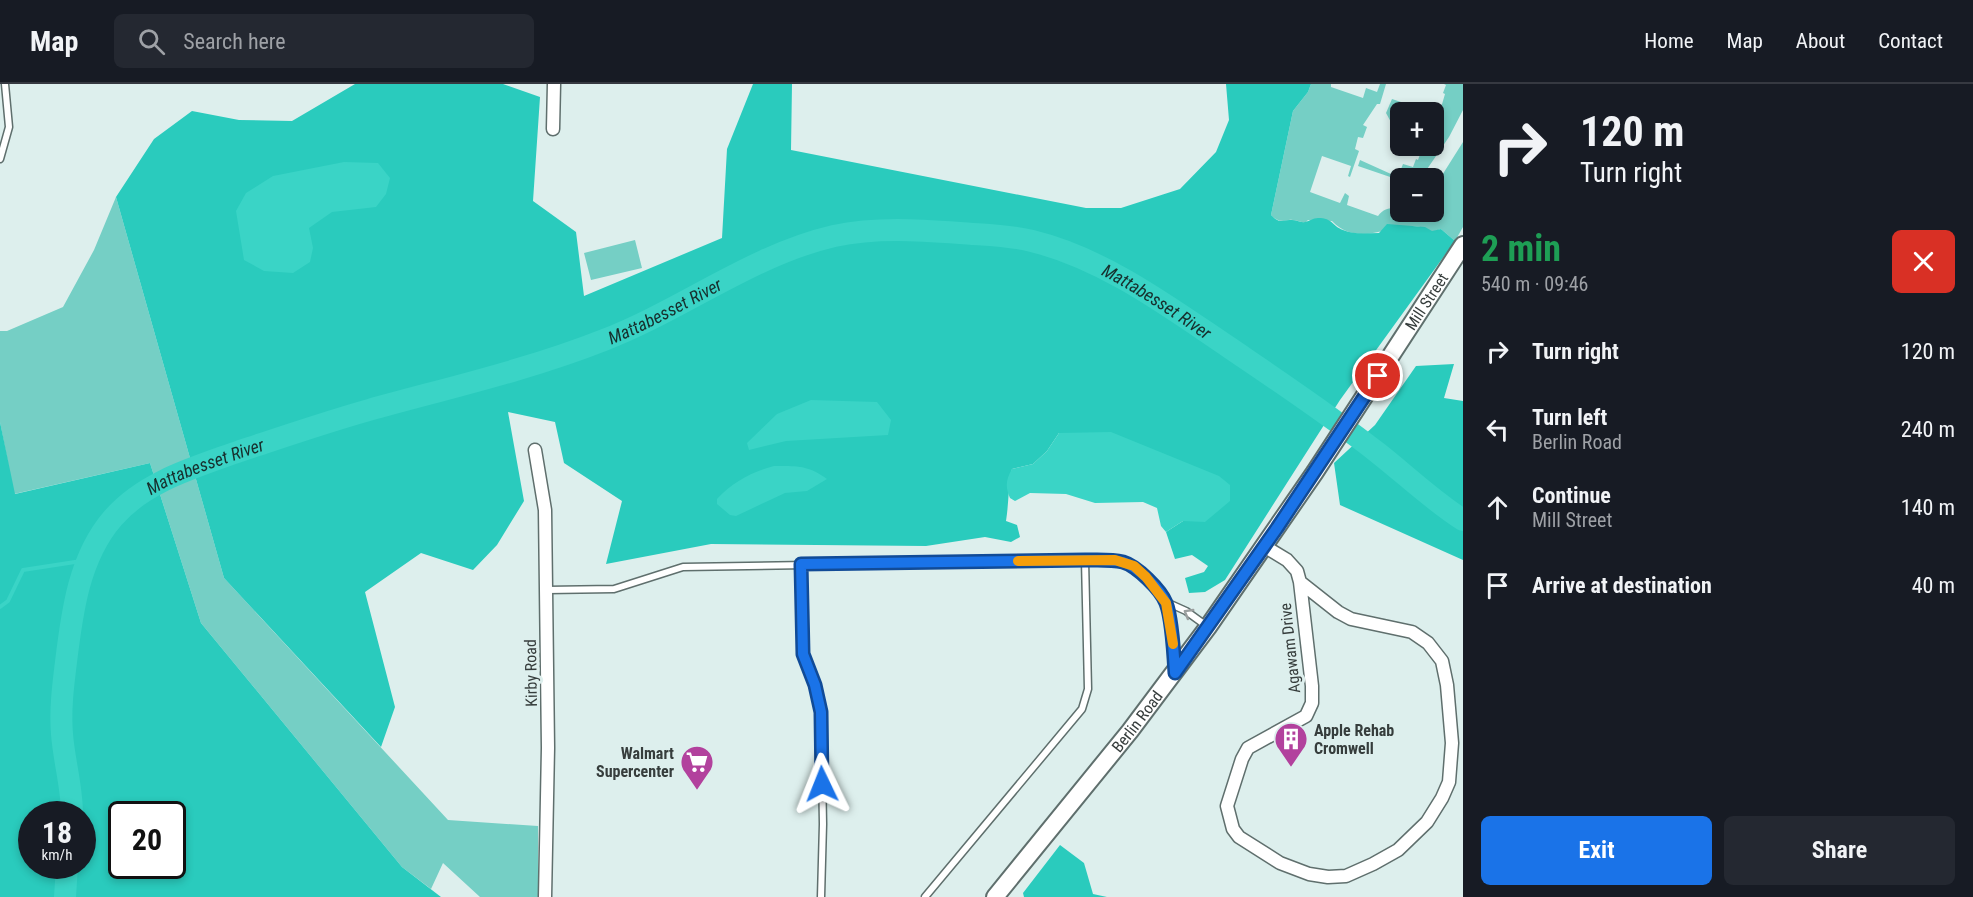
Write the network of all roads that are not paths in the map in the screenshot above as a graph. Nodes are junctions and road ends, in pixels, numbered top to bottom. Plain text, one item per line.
1 (5, 84) edge
2 (554, 84) edge
3 (554, 129) dead end
4 (0, 159) edge
5 (1463, 245) edge
6 (1331, 447) joint
7 (535, 450) dead end
8 (1264, 546) junction
9 (1085, 560) junction
10 (801, 564) junction
11 (1300, 582) junction
12 (546, 590) junction
13 (1166, 603) junction
14 (1208, 627) junction
15 (1175, 673) junction
16 (545, 897) edge
17 (821, 897) edge
18 (925, 897) edge
19 (995, 897) edge

1 - 4 lane
2 - 3 street
5 - 6 main road, Mill Street
6 - 8 main road, Berlin Road
7 - 12 street, Kirby Road
8 - 11 street, Agawam Drive
8 - 14 main road, Berlin Road
9 - 10 lane
9 - 13 lane
9 - 18 lane
10 - 12 lane
10 - 17 lane
11 - 11 street, Agawam Drive
12 - 16 street, Kirby Road
14 -> 13 lane
13 - 15 lane
14 - 15 main road, Berlin Road
15 - 19 main road, Berlin Road

